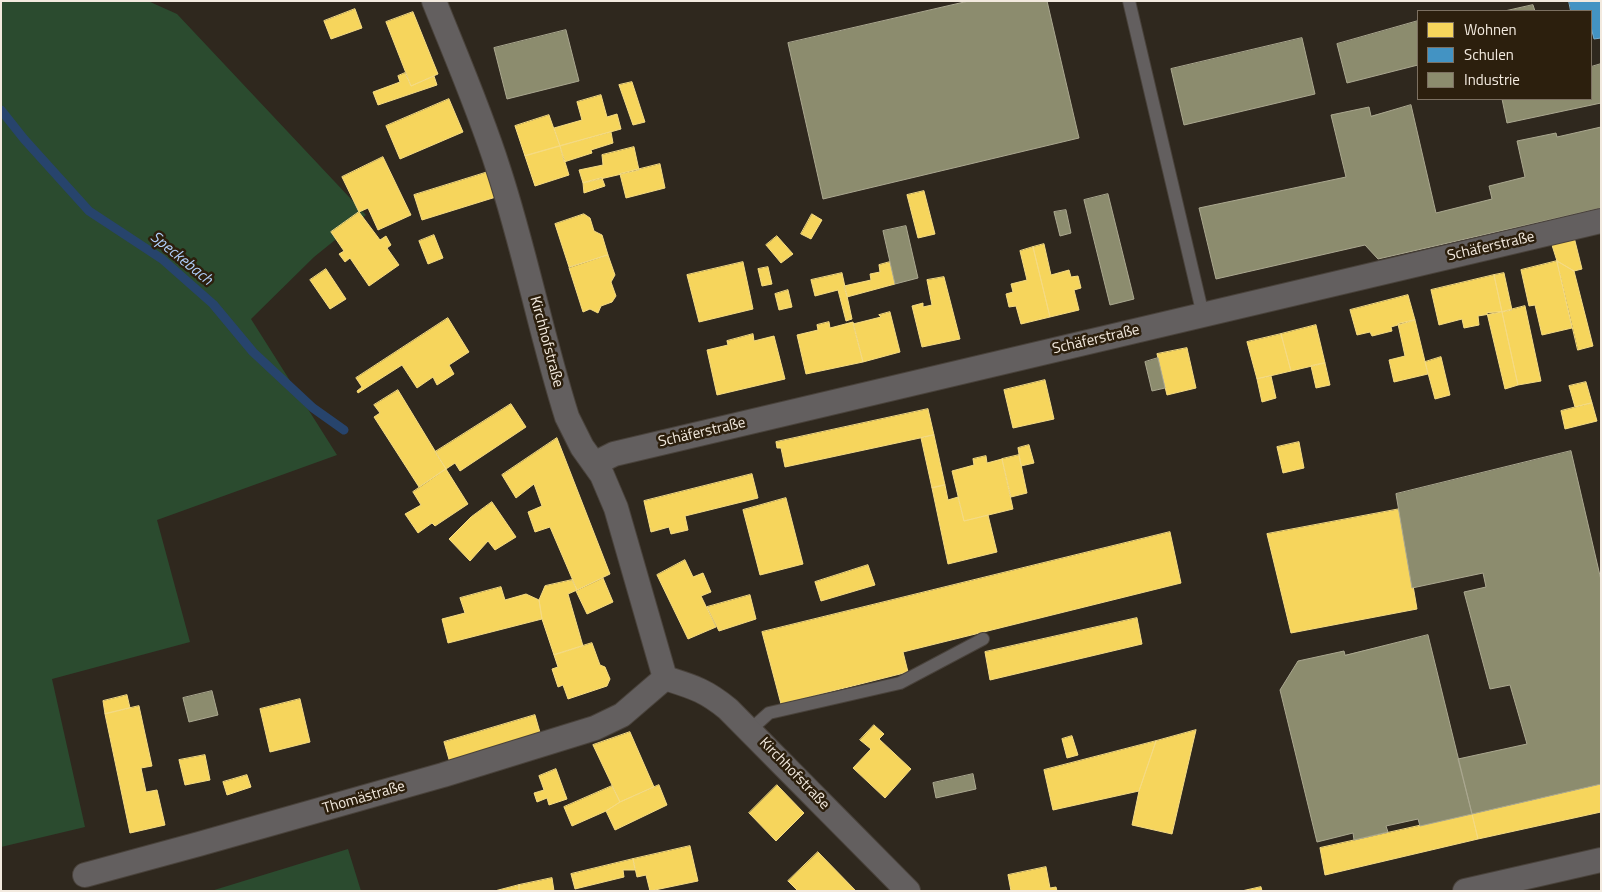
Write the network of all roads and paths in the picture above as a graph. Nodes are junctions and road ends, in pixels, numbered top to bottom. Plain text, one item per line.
1 (434, 1) edge
2 (1129, 1) edge
3 (1601, 221) edge
4 (1203, 315) junction
5 (594, 464) junction
6 (983, 639) dead end
7 (666, 678) junction
8 (750, 730) junction
9 (1601, 860) edge
10 (85, 874) dead end
11 (908, 891) edge
12 (1465, 891) edge

1 - 5 street, Kirchhofstraße
2 - 4 lane
3 - 4 street, Schäferstraße
4 - 5 street, Schäferstraße
5 - 7 street, Kirchhofstraße
6 - 8 lane
7 - 8 street, Kirchhofstraße
7 - 10 street, Thomästraße
8 - 11 street, Kirchhofstraße
9 - 12 street

